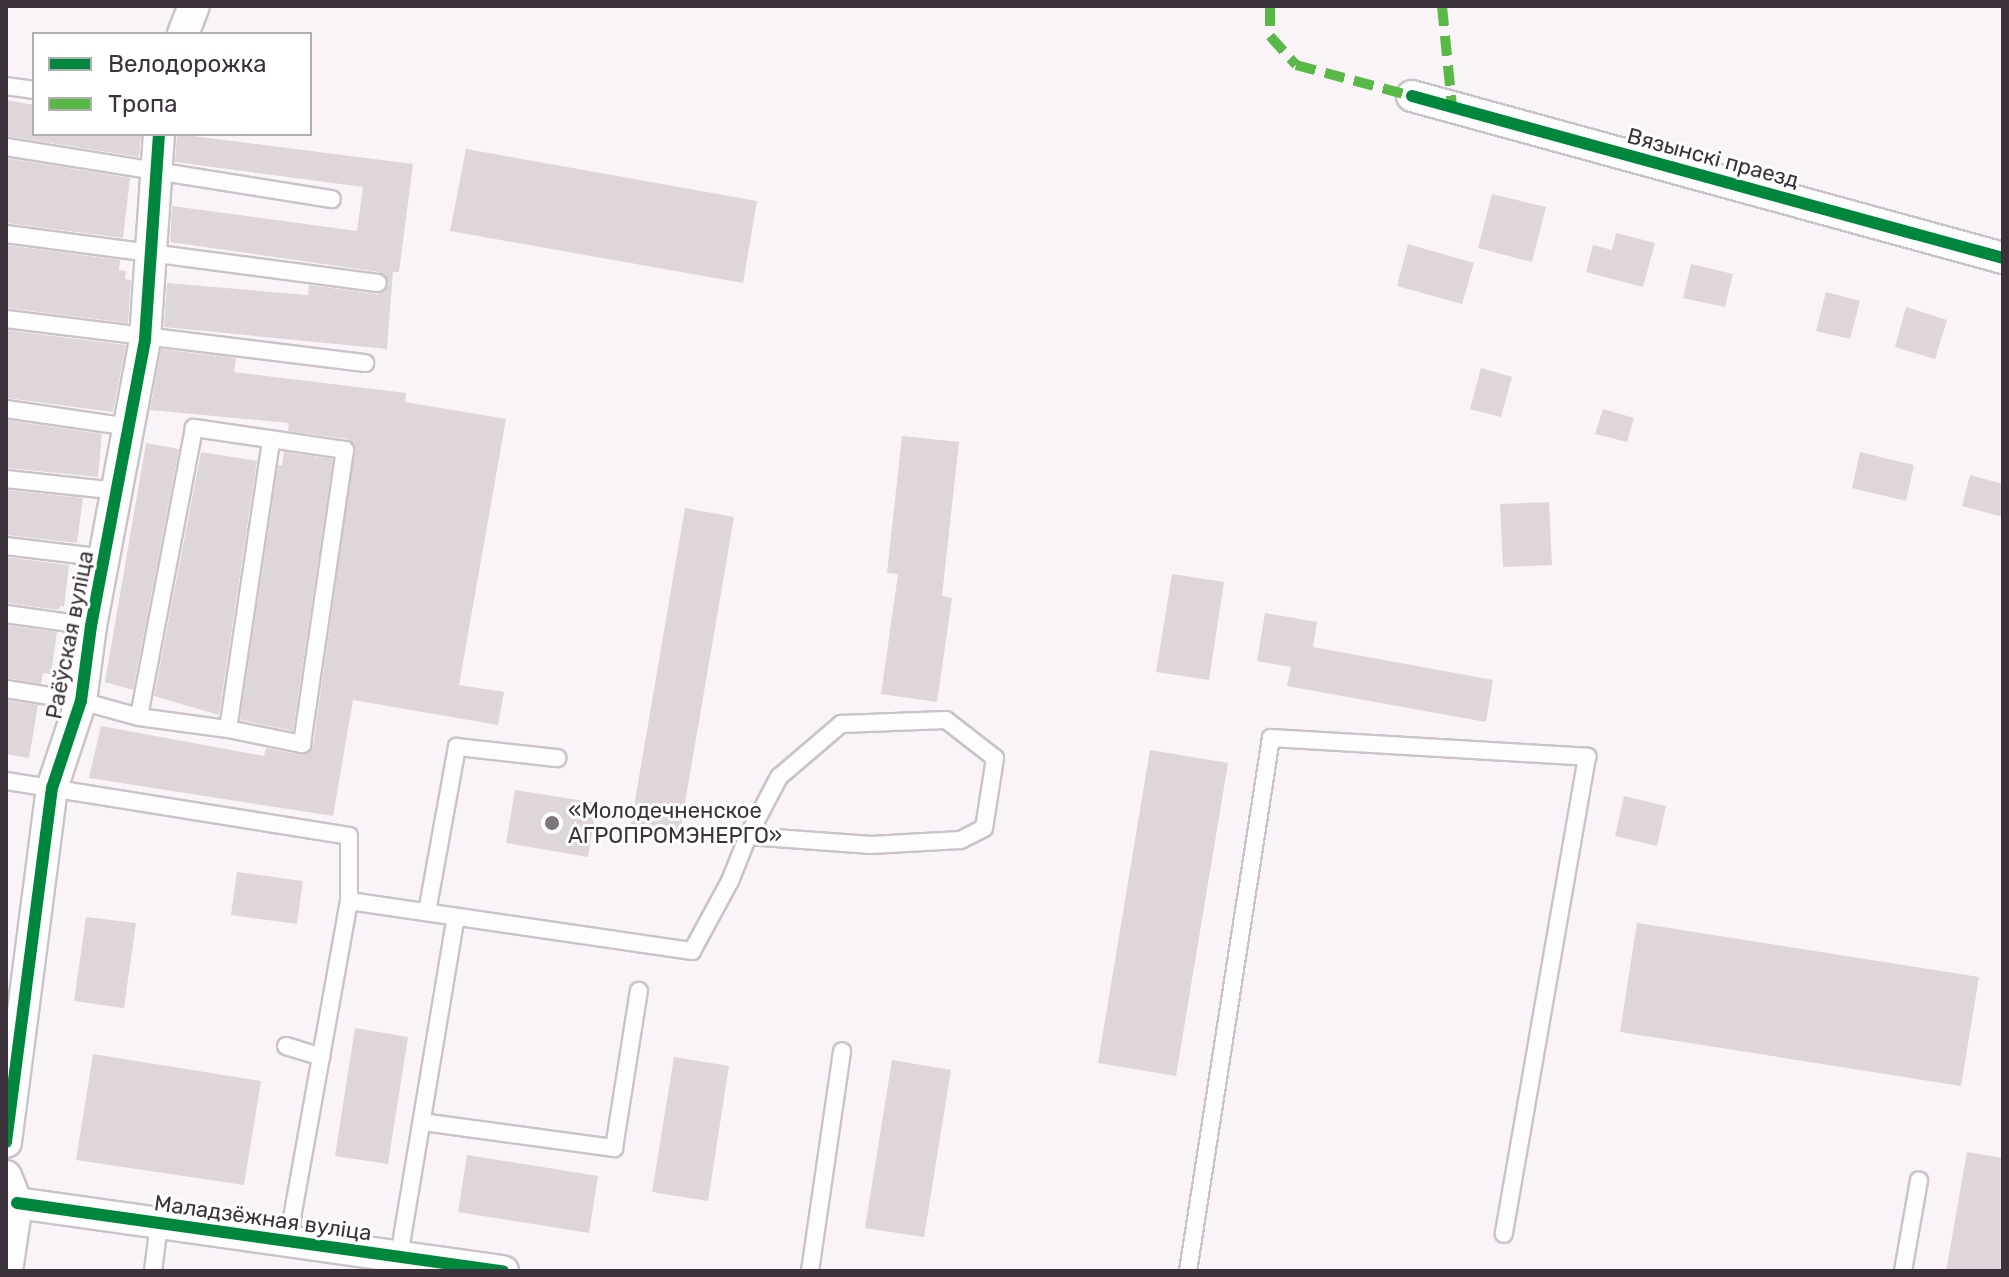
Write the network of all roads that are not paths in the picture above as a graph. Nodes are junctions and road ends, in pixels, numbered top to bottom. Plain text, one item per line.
1 (194, 6) edge
2 (184, 32) edge
3 (6, 86) edge
4 (32, 90) edge
5 (1412, 96) dead end
6 (159, 136) edge
7 (6, 147) edge
8 (155, 173) junction
9 (332, 199) dead end
10 (6, 234) edge
11 (152, 254) junction
12 (2003, 258) edge
13 (378, 283) dead end
14 (6, 319) edge
15 (145, 339) junction
16 (365, 363) dead end
17 (6, 409) edge
18 (129, 427) junction
19 (271, 440) junction
20 (6, 479) edge
21 (119, 491) junction
22 (6, 546) edge
23 (105, 558) junction
24 (6, 614) edge
25 (91, 626) junction
26 (6, 689) edge
27 (81, 701) junction
28 (139, 717) junction
29 (228, 729) junction
30 (557, 758) dead end
31 (6, 781) edge
32 (52, 788) junction
33 (748, 836) junction
34 (349, 901) junction
35 (427, 912) junction
36 (456, 917) junction
37 (639, 991) dead end
38 (286, 1046) dead end
39 (842, 1051) dead end
40 (321, 1057) junction
41 (422, 1122) junction
42 (6, 1142) edge
43 (1919, 1180) dead end
44 (12, 1190) edge
45 (159, 1224) junction
46 (1504, 1234) dead end
47 (288, 1240) junction
48 (398, 1264) edge
49 (7, 1271) edge
50 (153, 1271) edge
51 (503, 1271) edge
52 (810, 1271) edge
53 (1188, 1271) edge
54 (1903, 1271) edge

1 - 2 street
3 - 4 lane
5 - 12 street, Вязынскі праезд
6 - 8 street, Раёўская вуліца
7 - 8 lane
8 - 9 lane
8 - 11 street, Раёўская вуліца
10 - 11 lane
11 - 13 lane
11 - 15 street, Раёўская вуліца
14 - 15 lane
15 - 16 lane
15 - 18 street, Раёўская вуліца
17 - 18 lane
18 - 21 street, Раёўская вуліца
19 - 28 lane
19 - 29 lane
19 - 29 lane
20 - 21 lane
21 - 23 street, Раёўская вуліца
22 - 23 lane
23 - 25 street, Раёўская вуліца
24 - 25 lane
25 - 27 street, Раёўская вуліца
26 - 27 lane
27 - 28 lane
27 - 32 street, Раёўская вуліца
28 - 29 lane
30 - 35 lane
31 - 32 lane
32 - 34 lane
32 - 42 street, Раёўская вуліца
33 - 33 lane
33 - 36 lane
34 - 35 lane
34 - 40 lane
35 - 36 lane
36 - 41 lane
37 - 41 lane
38 - 40 lane
39 - 52 lane
40 - 47 lane
41 - 48 lane
43 - 54 lane
44 - 45 street, Маладзёжная вуліца
44 - 49 street
45 - 47 street, Маладзёжная вуліца
45 - 50 lane
46 - 53 lane
47 - 48 street, Маладзёжная вуліца
48 - 51 street, Маладзёжная вуліца

